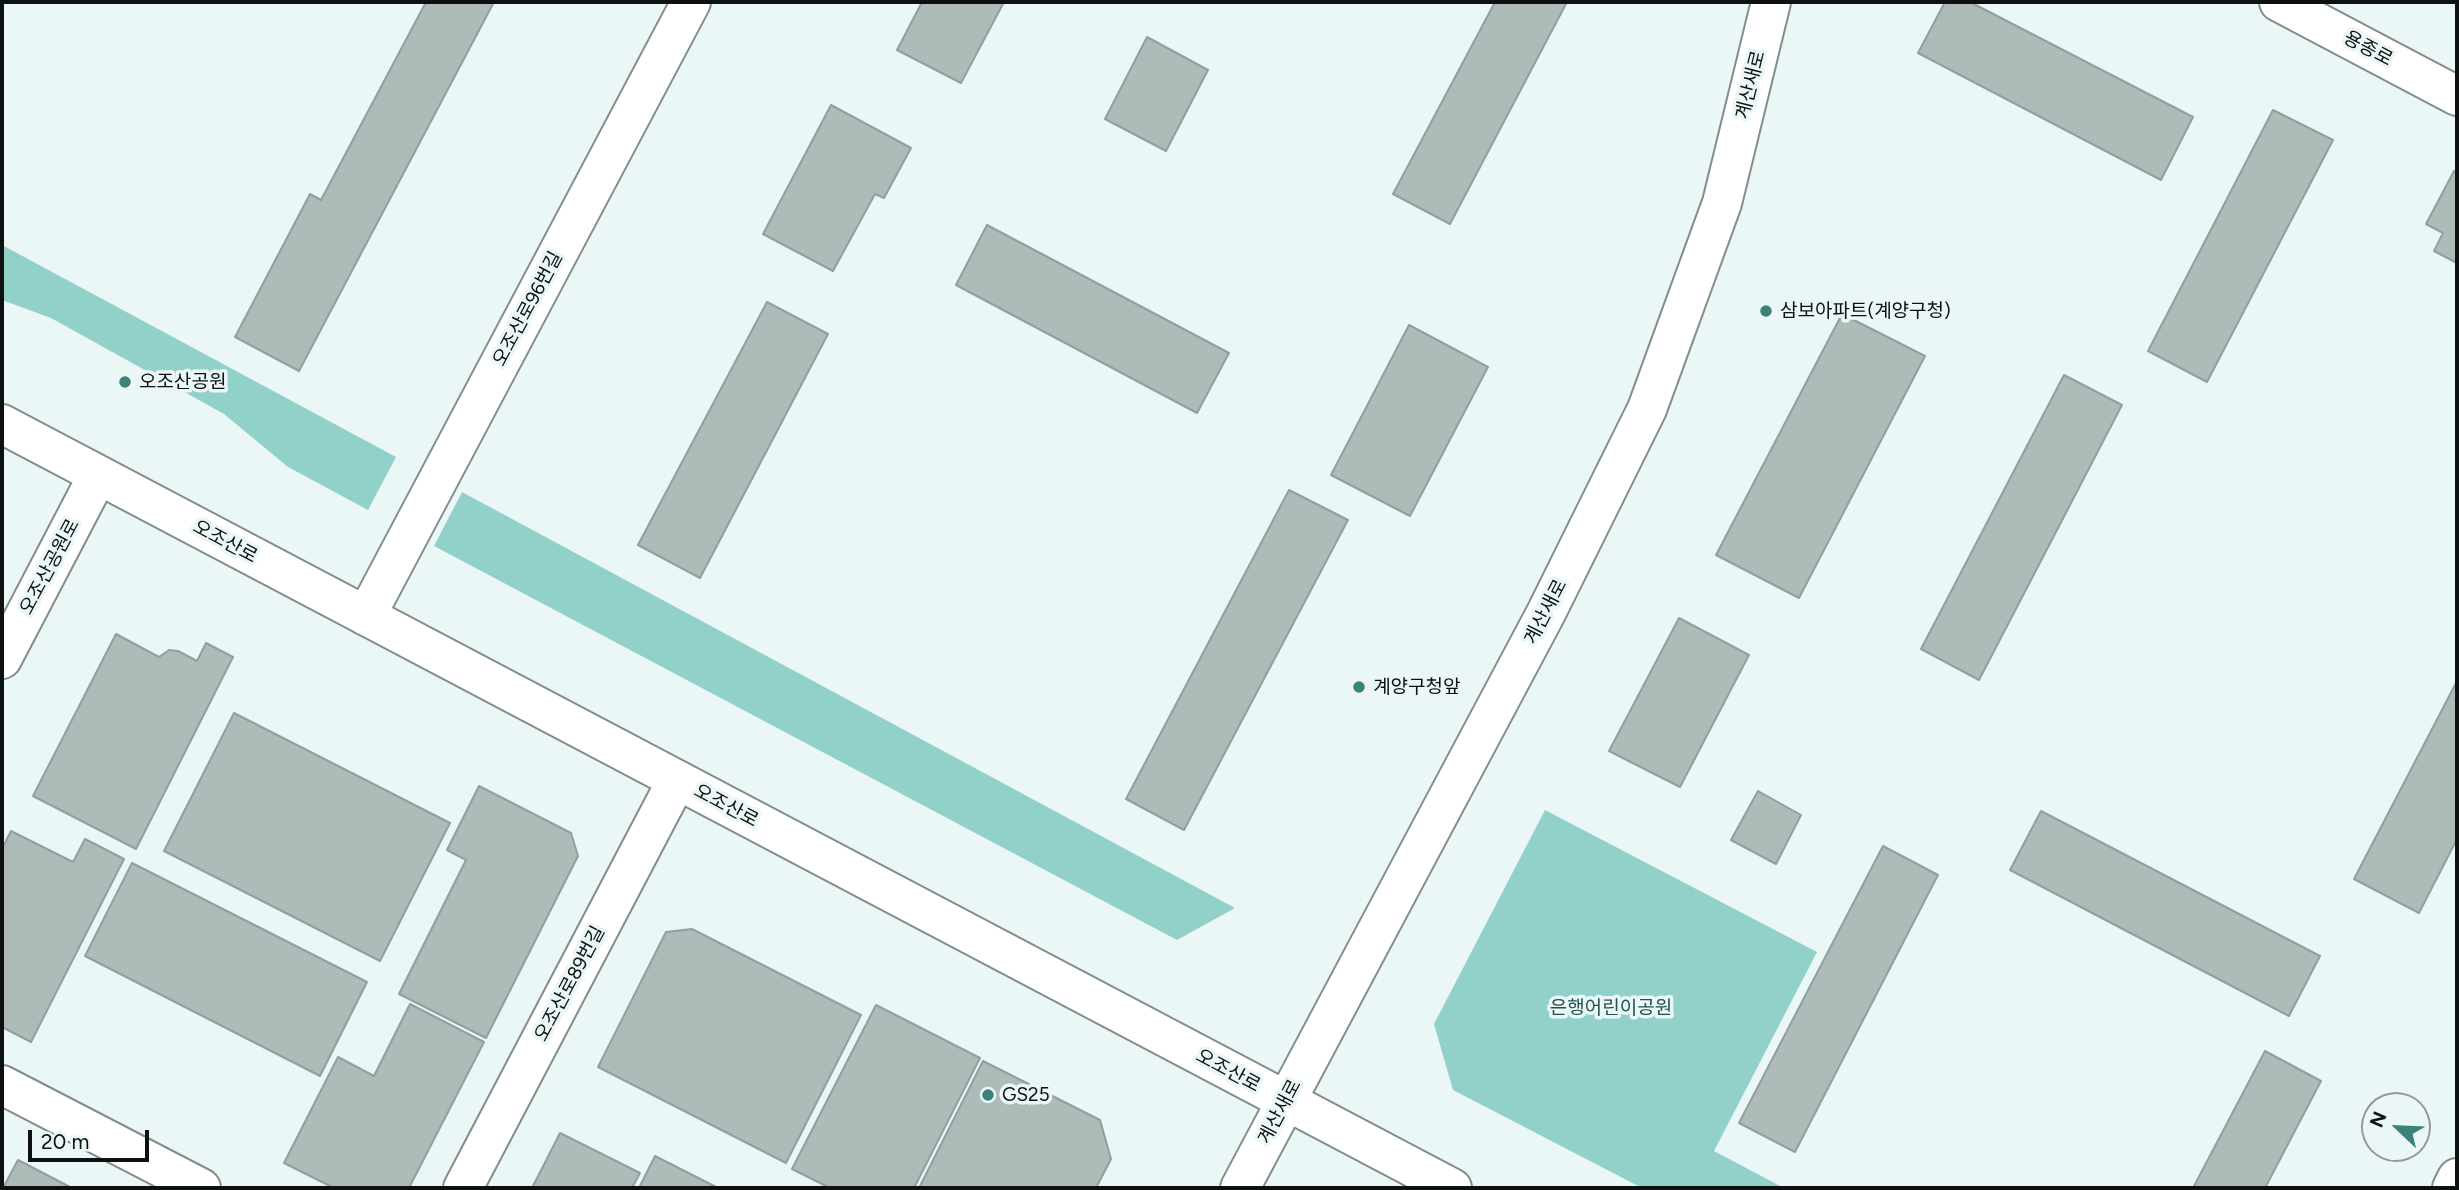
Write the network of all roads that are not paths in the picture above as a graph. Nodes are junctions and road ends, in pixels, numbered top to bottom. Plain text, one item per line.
1 (691, 2) edge
2 (1771, 2) edge
3 (2279, 2) edge
4 (2457, 96) edge
5 (2, 424) edge
6 (99, 475) junction
7 (366, 616) junction
8 (2, 659) edge
9 (677, 780) junction
10 (2, 1085) edge
11 (1286, 1101) junction
12 (2457, 1178) edge
13 (201, 1188) edge
14 (463, 1188) edge
15 (1240, 1188) edge
16 (1452, 1188) edge
17 (2452, 1188) edge

1 - 7 street, 오조산로96번길
2 - 11 street, 계산새로
3 - 4 street, 용종로
5 - 6 street, 오조산로
6 - 7 street, 오조산로
6 - 8 street, 오조산공원로
7 - 9 street, 오조산로
9 - 11 street, 오조산로
9 - 14 street, 오조산로89번길
10 - 13 street
11 - 15 street, 계산새로
11 - 16 street, 오조산로
12 - 17 street

